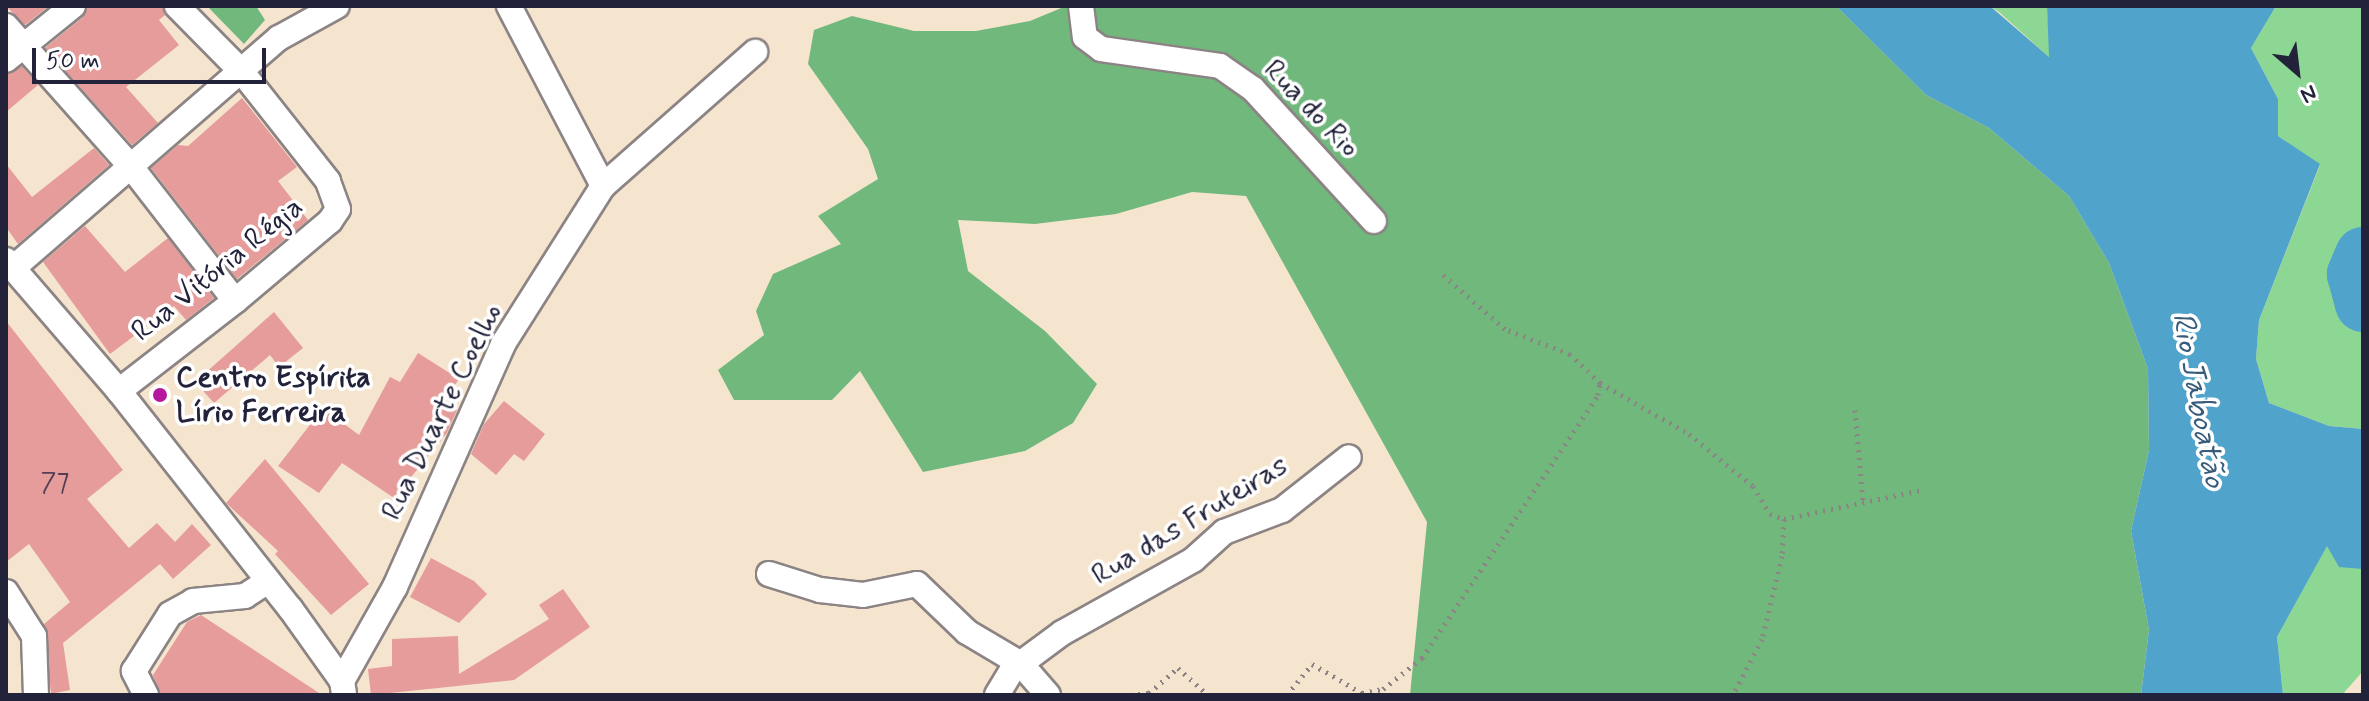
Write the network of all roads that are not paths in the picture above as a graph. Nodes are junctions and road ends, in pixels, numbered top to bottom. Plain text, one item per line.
1 (73, 6) edge
2 (177, 6) edge
3 (337, 6) edge
4 (509, 6) edge
5 (1081, 6) edge
6 (6, 26) edge
7 (755, 52) dead end
8 (14, 53) edge
9 (242, 72) junction
10 (132, 168) junction
11 (603, 186) junction
12 (1374, 221) dead end
13 (9, 265) edge
14 (235, 301) junction
15 (119, 391) junction
16 (1349, 457) dead end
17 (769, 574) dead end
18 (268, 581) junction
19 (6, 592) edge
20 (1021, 664) junction
21 (343, 688) edge
22 (36, 695) edge
23 (146, 695) edge
24 (997, 695) edge
25 (1048, 695) edge

1 - 8 street
2 - 9 street, Rua Vitória Régia
3 - 9 street
4 - 11 street
5 - 12 street, Rua do Rio
6 - 8 street
7 - 11 street, Rua Duarte Coelho
8 - 10 street
9 - 10 street
9 - 14 street, Rua Vitória Régia
10 - 13 street
10 - 14 street
11 - 21 street, Rua Duarte Coelho
13 - 15 street
14 - 15 street, Rua Vitória Régia
15 - 18 street
16 - 20 street, Rua das Fruteiras
17 - 20 street
18 - 21 street
18 - 23 street
19 - 22 street
20 - 24 street, Rua das Fruteiras
20 - 25 street

